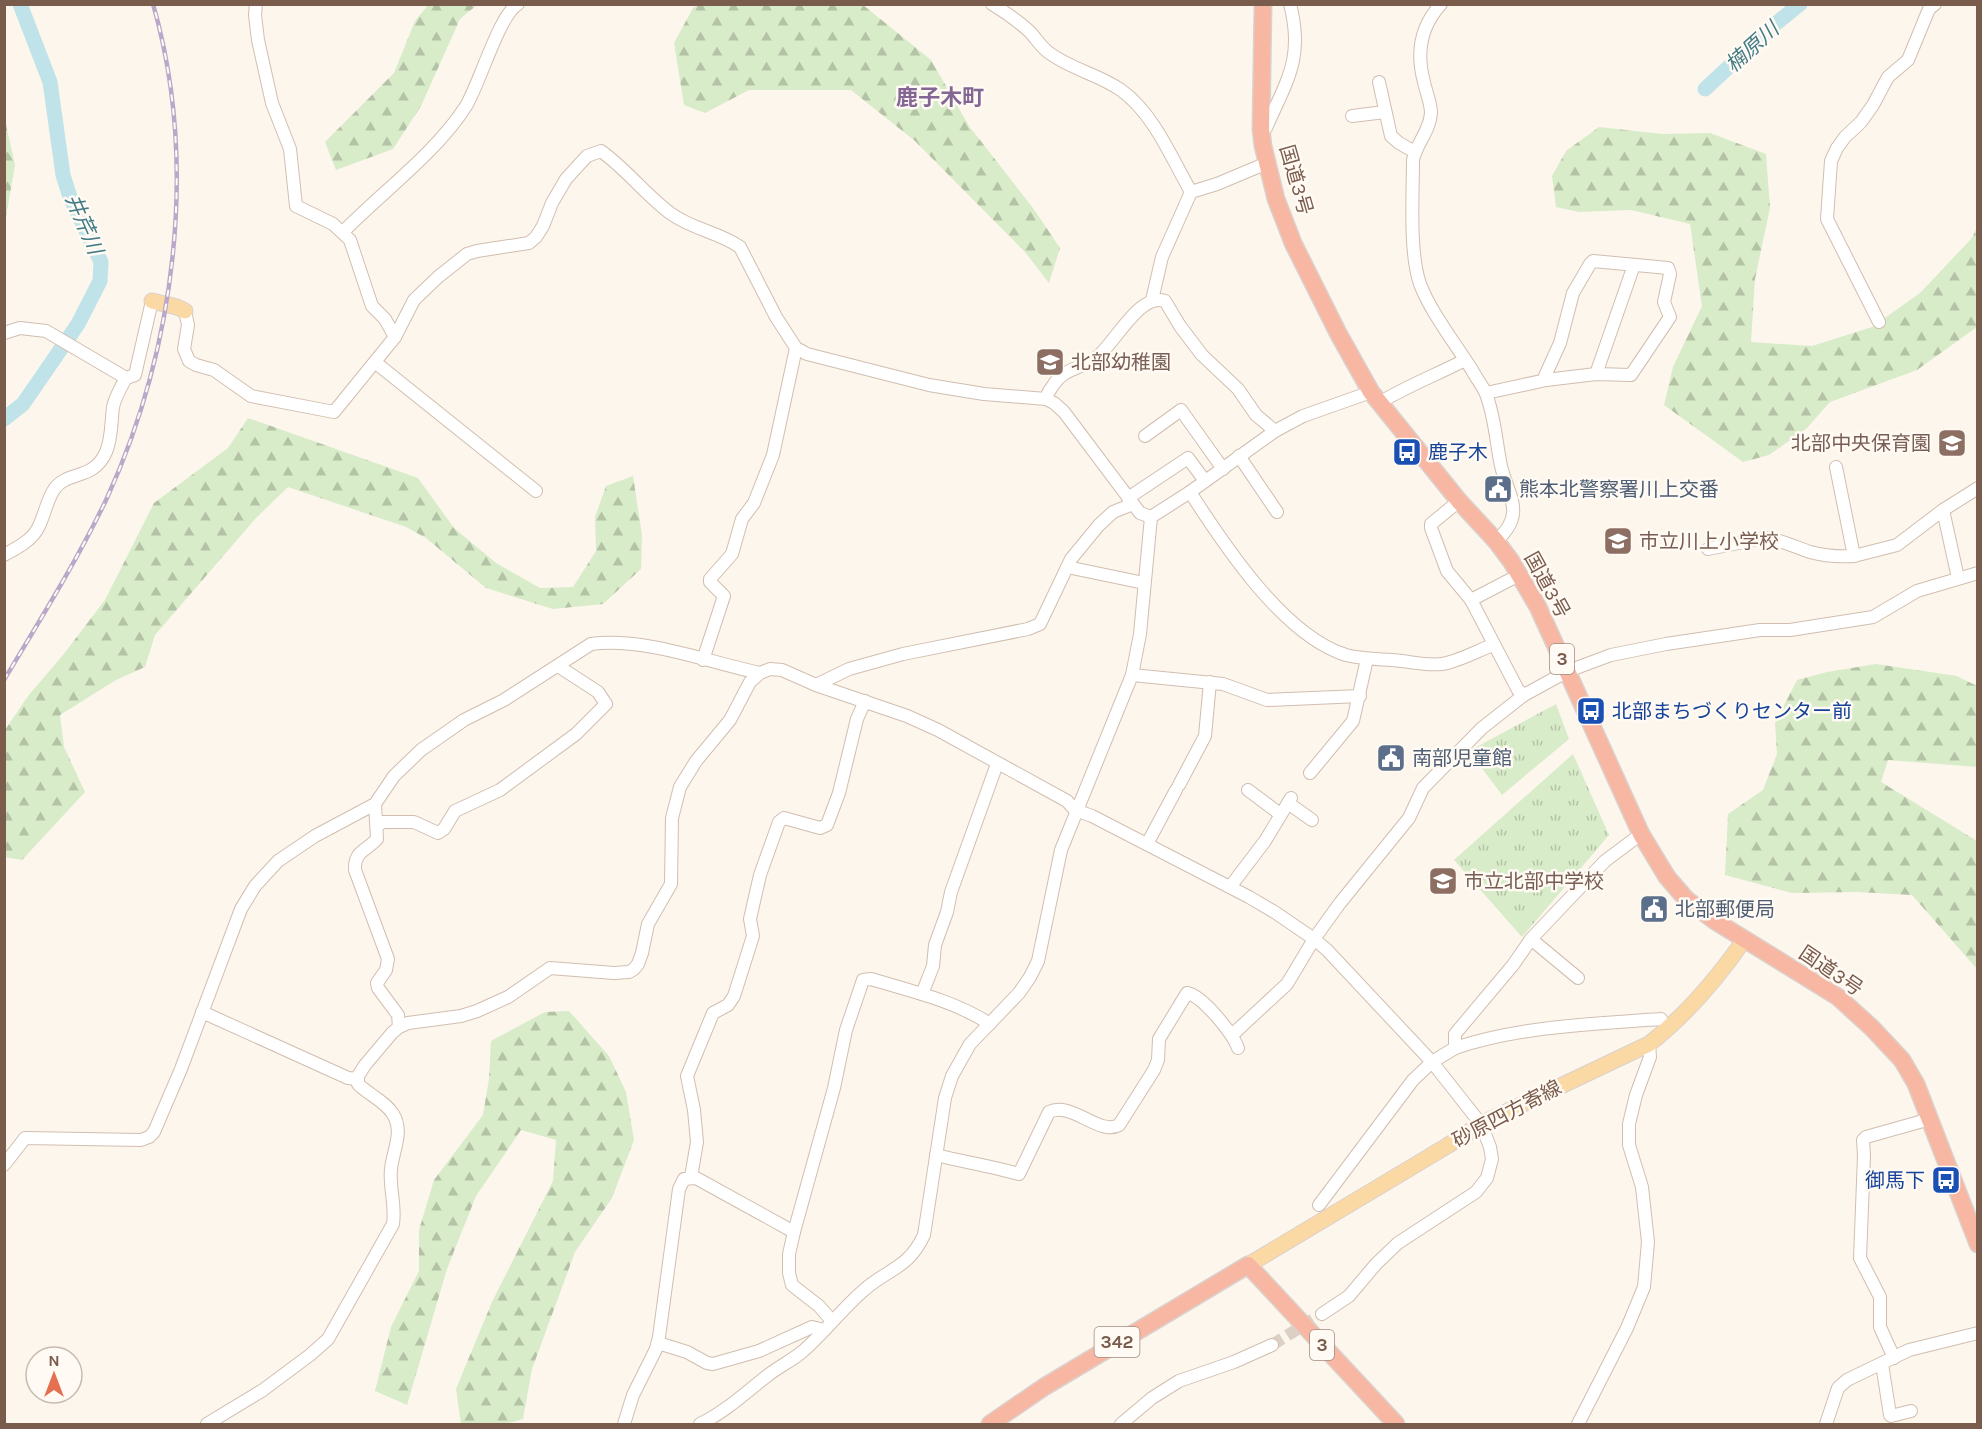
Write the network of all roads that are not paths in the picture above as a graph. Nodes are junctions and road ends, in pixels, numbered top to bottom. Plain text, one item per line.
1 (256, 4) edge
2 (519, 4) edge
3 (992, 4) edge
4 (1263, 4) edge
5 (1290, 4) edge
6 (1441, 4) edge
7 (1935, 4) edge
8 (1379, 82) dead end
9 (1385, 112) junction
10 (1352, 116) dead end
11 (1261, 129) junction
12 (1415, 152) junction
13 (1267, 163) junction
14 (1191, 192) junction
15 (343, 232) junction
16 (1634, 265) junction
17 (1152, 300) junction
18 (152, 301) joint
19 (185, 311) joint
20 (1879, 322) dead end
21 (4, 333) edge
22 (395, 337) junction
23 (796, 348) junction
24 (1465, 360) junction
25 (376, 363) junction
26 (1596, 374) junction
27 (126, 378) junction
28 (1546, 380) junction
29 (1486, 393) junction
30 (1375, 397) junction
31 (1046, 399) junction
32 (1275, 431) junction
33 (1145, 436) dead end
34 (1239, 456) junction
35 (1836, 467) dead end
36 (1223, 469) junction
37 (1206, 481) junction
38 (1977, 488) edge
39 (537, 490) dead end
40 (1190, 492) junction
41 (1131, 501) junction
42 (1459, 501) junction
43 (1943, 510) junction
44 (1277, 512) dead end
45 (1151, 517) junction
46 (1496, 541) junction
47 (1708, 549) dead end
48 (4, 555) edge
49 (1854, 556) junction
50 (1067, 567) junction
51 (1977, 573) edge
52 (1520, 574) junction
53 (1958, 578) junction
54 (1144, 583) junction
55 (1471, 600) junction
56 (1493, 645) junction
57 (1367, 659) junction
58 (703, 660) junction
59 (558, 666) junction
60 (1568, 671) junction
61 (760, 673) junction
62 (1132, 675) junction
63 (1210, 682) junction
64 (816, 685) junction
65 (1524, 695) junction
66 (1360, 696) junction
67 (865, 701) junction
68 (997, 764) junction
69 (1310, 773) dead end
70 (1248, 790) dead end
71 (375, 804) junction
72 (1076, 810) junction
73 (1280, 814) junction
74 (1312, 820) dead end
75 (377, 826) junction
76 (1641, 834) junction
77 (1147, 844) junction
78 (1230, 887) junction
79 (1314, 939) junction
80 (1530, 939) junction
81 (1744, 940) junction
82 (1578, 978) dead end
83 (922, 994) junction
84 (202, 1012) junction
85 (1661, 1019) dead end
86 (990, 1024) junction
87 (399, 1027) junction
88 (1232, 1035) junction
89 (1649, 1044) junction
90 (1238, 1048) dead end
91 (1455, 1048) junction
92 (1432, 1062) junction
93 (357, 1079) junction
94 (1930, 1119) junction
95 (1481, 1124) junction
96 (936, 1155) junction
97 (4, 1165) edge
98 (691, 1177) junction
99 (1319, 1205) dead end
100 (794, 1232) junction
101 (1977, 1244) edge
102 (1248, 1265) junction
103 (1322, 1314) tunnel mouth
104 (828, 1325) junction
105 (1977, 1333) edge
106 (658, 1343) junction
107 (1272, 1345) tunnel mouth
108 (1894, 1358) junction
109 (1882, 1364) junction
110 (1911, 1411) dead end
111 (207, 1425) edge
112 (624, 1425) edge
113 (700, 1425) edge
114 (990, 1425) edge
115 (1121, 1425) edge
116 (1396, 1425) edge
117 (1578, 1425) edge
118 (1826, 1425) edge

1 - 15 street
2 - 15 street
3 - 14 street
4 - 11 highway, 国道3号 / 3
5 - 11 street
6 - 12 street
7 - 20 street
8 - 9 street
9 - 10 street
9 - 12 street
11 - 13 highway, 国道3号 / 3
12 - 24 street
13 - 14 street
13 - 30 highway, 国道3号 / 3
14 - 17 street
15 - 22 street
16 - 26 street
16 - 26 street
16 - 28 street
17 - 31 street
17 - 32 street
18 - 19 main road
18 - 27 street
19 - 25 street
21 - 27 street
22 - 23 street
22 - 25 street
23 - 31 street
23 - 58 street
24 - 29 street
24 - 30 street
25 - 39 street
26 - 28 street
27 - 48 street
28 - 29 street
29 - 46 street
30 - 32 street
30 - 42 highway, 国道3号 / 3
31 - 41 street
32 - 34 street
33 - 36 street
34 - 36 street
34 - 44 street
35 - 49 street
36 - 37 street
37 - 40 street
37 - 41 street
38 - 43 street
40 - 45 street
40 - 57 street
41 - 45 street
41 - 50 street
42 - 46 highway, 国道3号 / 3
42 - 55 street
43 - 49 street
43 - 53 street
45 - 54 street
46 - 52 highway, 国道3号 / 3
47 - 49 street
50 - 54 street
50 - 64 street
51 - 53 street
52 - 55 street
52 - 60 highway, 国道3号 / 3
53 - 60 street
54 - 62 street
55 - 56 street
56 - 57 street
56 - 65 street
57 - 66 street
58 - 59 street
58 - 61 street
59 - 71 street
59 - 75 street
60 - 65 street
60 - 76 highway, 国道3号 / 3
61 - 64 street
61 - 87 street
62 - 63 street
62 - 72 street
63 - 66 street
63 - 77 street
64 - 67 street
65 - 79 street
66 - 69 street
67 - 68 street
67 - 98 street
68 - 72 street
68 - 83 street
70 - 73 street
71 - 75 street
71 - 84 street
72 - 77 street
72 - 86 street
73 - 74 street
73 - 78 street
75 - 87 street
76 - 80 street
76 - 81 highway, 国道3号 / 3
77 - 78 street
78 - 79 street
79 - 88 street
79 - 92 street
80 - 82 street
80 - 91 street
81 - 89 main road, 砂原四方寄線 / 342
81 - 94 highway, 国道3号 / 3
83 - 86 street
83 - 100 street
84 - 93 street
84 - 97 street
85 - 91 street
86 - 96 street
87 - 93 street
88 - 90 street
88 - 96 street
89 - 95 main road, 砂原四方寄線 / 342
89 - 117 street
91 - 92 street
92 - 95 street
92 - 99 street
93 - 111 street
94 - 101 highway, 国道3号 / 3
94 - 108 street
95 - 102 main road, 砂原四方寄線 / 342
95 - 103 street
96 - 104 street
98 - 100 street
98 - 106 street
100 - 104 street
102 - 114 highway, 342
102 - 116 highway, 3
104 - 106 street
104 - 113 street
105 - 108 street
106 - 112 street
107 - 115 street
108 - 109 street
109 - 110 street
109 - 118 street

